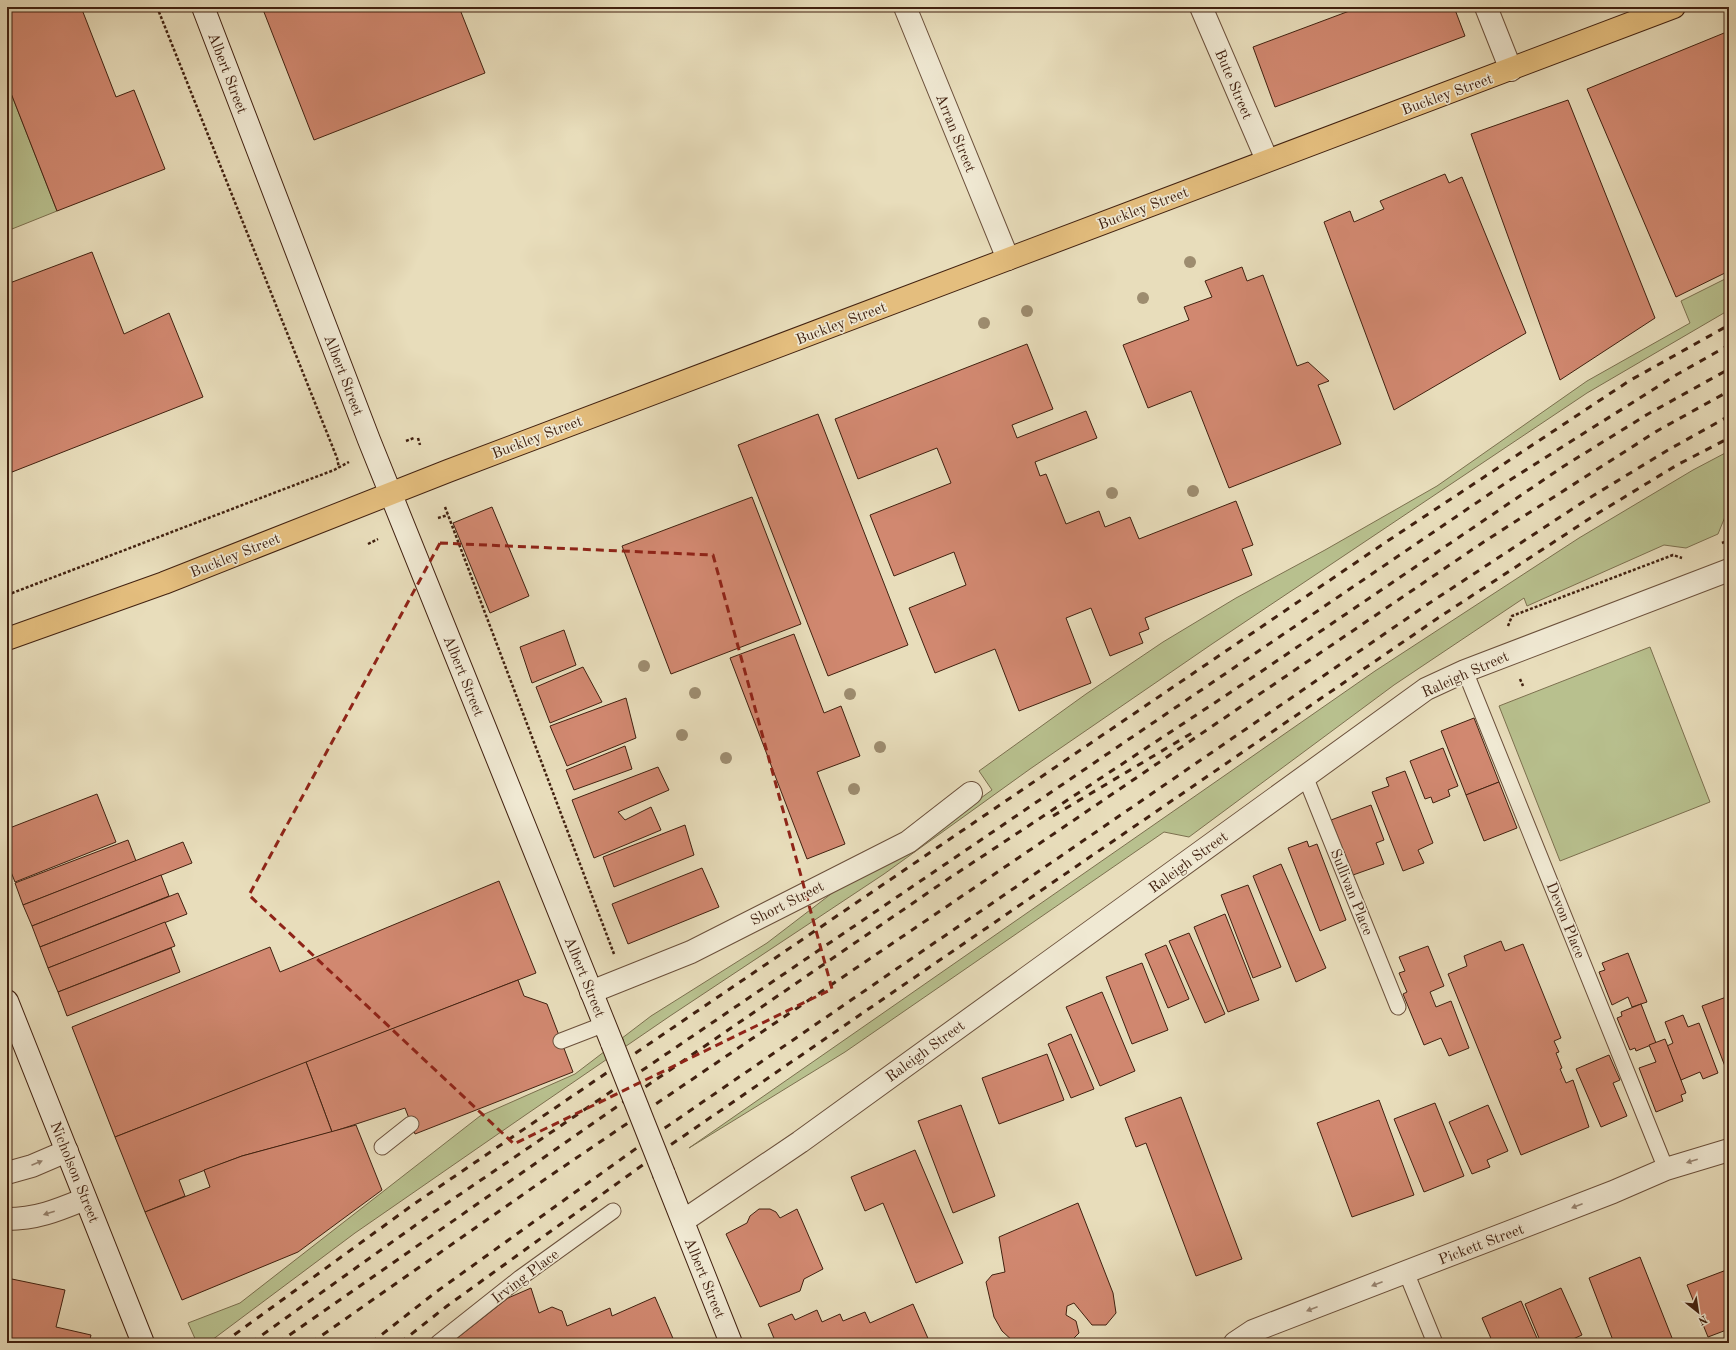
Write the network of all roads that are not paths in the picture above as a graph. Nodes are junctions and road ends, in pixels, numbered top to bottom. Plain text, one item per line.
1 (203, 7) edge
2 (905, 7) edge
3 (1201, 7) edge
4 (1486, 7) edge
5 (1674, 7) edge
6 (1511, 70) junction
7 (1267, 160) junction
8 (1008, 259) junction
9 (391, 493) junction
10 (1729, 570) edge
11 (7, 639) edge
12 (1464, 670) junction
13 (1305, 776) junction
14 (971, 793) dead end
15 (592, 992) junction
16 (7, 1001) edge
17 (1398, 1007) dead end
18 (608, 1034) junction
19 (561, 1041) dead end
20 (411, 1124) dead end
21 (382, 1146) dead end
22 (1729, 1150) edge
23 (67, 1151) junction
24 (1666, 1169) junction
25 (7, 1173) edge
26 (85, 1199) junction
27 (613, 1211) dead end
28 (7, 1219) edge
29 (683, 1221) junction
30 (1406, 1272) junction
31 (143, 1343) edge
32 (438, 1343) edge
33 (731, 1343) edge
34 (1235, 1343) edge
35 (1435, 1343) edge

1 - 9 street, Albert Street
2 - 8 street, Arran Street
3 - 7 street, Bute Street
4 - 6 street
5 - 6 main road, Buckley Street
6 - 7 main road, Buckley Street
7 - 8 main road, Buckley Street
8 - 9 main road, Buckley Street
9 - 11 main road, Buckley Street
9 - 15 street, Albert Street
10 - 12 street, Raleigh Street
12 - 13 street, Raleigh Street
12 - 24 lane, Devon Place
13 - 17 lane, Sullivan Place
13 - 29 street, Raleigh Street
14 - 15 street, Short Street
15 - 18 street, Albert Street
16 - 23 street, Nicholson Street
18 - 19 lane
18 - 29 street, Albert Street, bridge
20 - 21 lane
22 -> 24 street, Pickett Street
25 -> 23 street
23 - 26 street, Nicholson Street
24 -> 30 street, Pickett Street
26 -> 28 street
26 - 31 street, Nicholson Street
27 - 32 lane, Irving Place
29 - 33 street, Albert Street
30 -> 34 street, Pickett Street
30 - 35 lane

